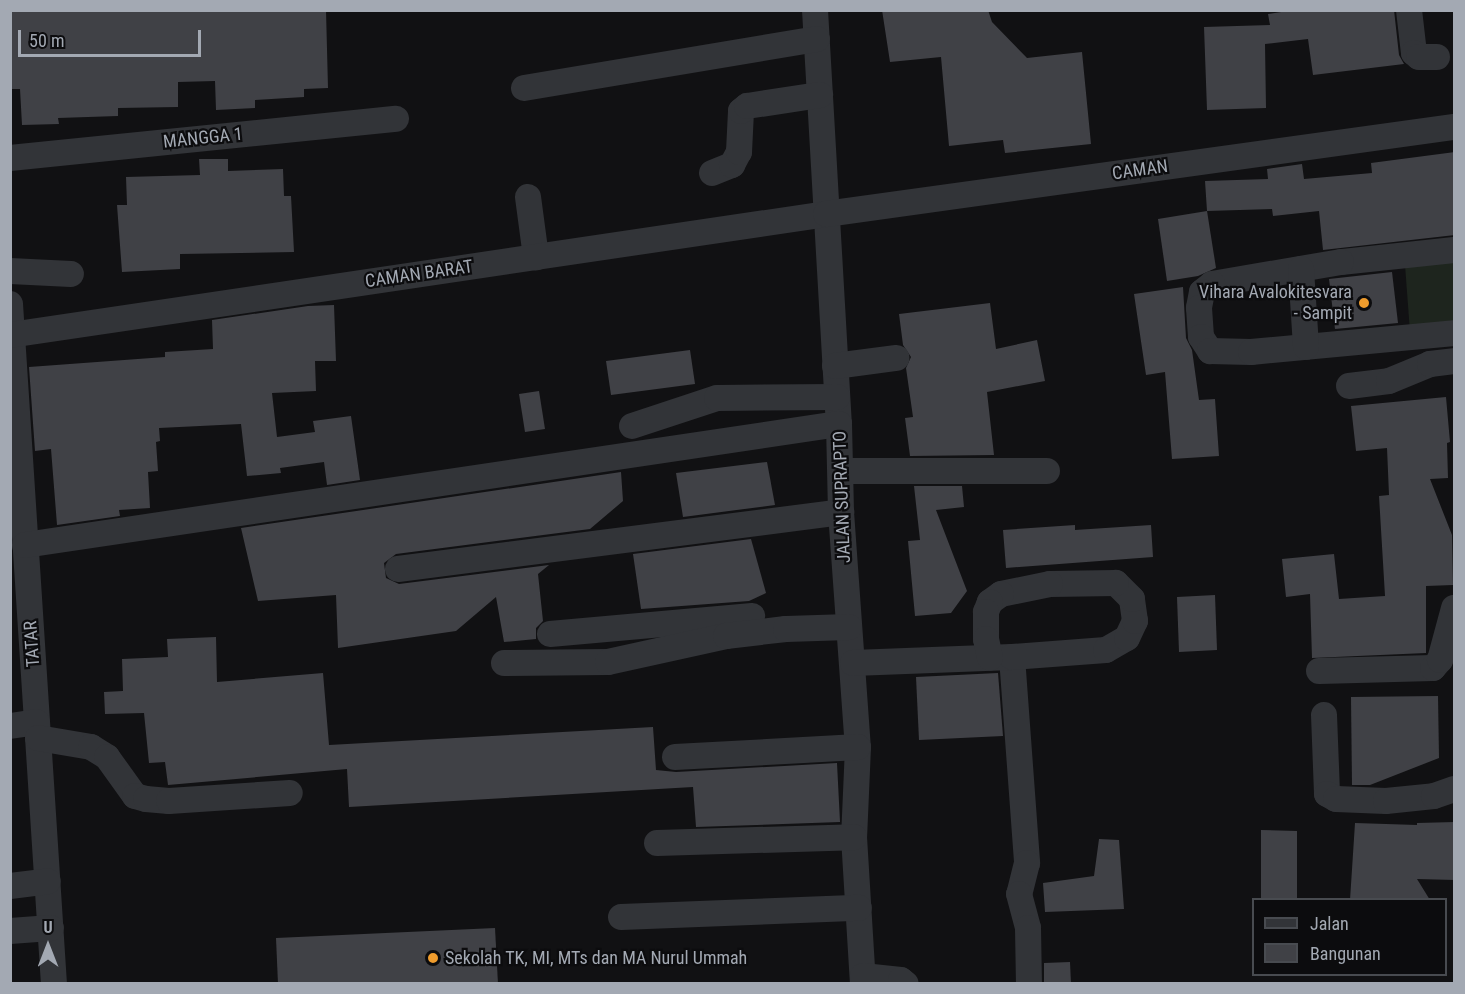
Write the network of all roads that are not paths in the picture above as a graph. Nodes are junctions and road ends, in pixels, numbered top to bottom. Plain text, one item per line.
1 (815, 10) edge
2 (1409, 10) edge
3 (817, 39) junction
4 (1446, 56) edge
5 (524, 88) dead end
6 (820, 95) junction
7 (396, 119) dead end
8 (1455, 127) edge
9 (10, 158) edge
10 (712, 173) dead end
11 (528, 197) dead end
12 (826, 214) junction
13 (1455, 250) edge
14 (536, 257) junction
15 (1301, 269) junction
16 (10, 271) edge
17 (71, 274) dead end
18 (10, 304) edge
19 (1455, 333) edge
20 (12, 335) edge
21 (1306, 347) junction
22 (896, 358) dead end
23 (1455, 361) edge
24 (835, 366) junction
25 (1349, 387) dead end
26 (837, 397) junction
27 (839, 424) junction
28 (632, 426) dead end
29 (15, 440) edge
30 (841, 471) junction
31 (1047, 471) dead end
32 (841, 512) junction
33 (25, 545) junction
34 (398, 569) dead end
35 (1455, 608) edge
36 (848, 617) junction
37 (550, 634) dead end
38 (1001, 657) junction
39 (504, 663) dead end
40 (853, 663) junction
41 (1319, 670) dead end
42 (1324, 715) dead end
43 (10, 726) edge
44 (38, 730) junction
45 (858, 747) junction
46 (675, 758) dead end
47 (1455, 789) edge
48 (290, 793) dead end
49 (854, 837) junction
50 (657, 843) dead end
51 (48, 881) junction
52 (10, 886) edge
53 (859, 908) junction
54 (621, 917) dead end
55 (51, 928) junction
56 (10, 931) edge
57 (863, 980) edge
58 (54, 984) edge
59 (906, 984) edge
60 (1029, 984) edge

1 - 3 street, JALAN SUPRAPTO
2 - 4 street
3 - 5 street
3 - 6 street, JALAN SUPRAPTO
6 - 10 street
6 - 12 street, JALAN SUPRAPTO
7 - 9 street, MANGGA 1
8 - 12 street, CAMAN
11 - 14 street
12 - 14 street, CAMAN BARAT
12 - 24 street, JALAN SUPRAPTO
13 - 15 street
14 - 20 street, CAMAN BARAT
15 - 21 street
15 - 21 street
16 - 17 street
18 - 20 street, TATAR
19 - 21 street
20 - 29 street, TATAR
22 - 24 street
23 - 25 street
24 - 26 street, JALAN SUPRAPTO
26 - 27 street, JALAN SUPRAPTO
26 - 28 street
27 - 30 street, JALAN SUPRAPTO
27 - 33 street
29 - 33 street, TATAR
30 - 31 street
30 - 32 street, JALAN SUPRAPTO
32 - 34 street
32 - 36 street, JALAN SUPRAPTO
33 - 44 street, TATAR
35 - 41 street
36 - 37 street
36 - 39 street
36 - 40 street, JALAN SUPRAPTO
38 - 38 street
38 - 40 street
38 - 60 street
40 - 45 street, JALAN SUPRAPTO
42 - 47 street
43 - 44 street
44 - 48 street
44 - 51 street, TATAR
45 - 46 street
45 - 49 street, JALAN SUPRAPTO
49 - 50 street
49 - 53 street, JALAN SUPRAPTO
51 - 52 street
51 - 55 street, TATAR
53 - 54 street
53 - 57 street, JALAN SUPRAPTO
55 - 56 street
55 - 58 street, TATAR
57 - 59 street

